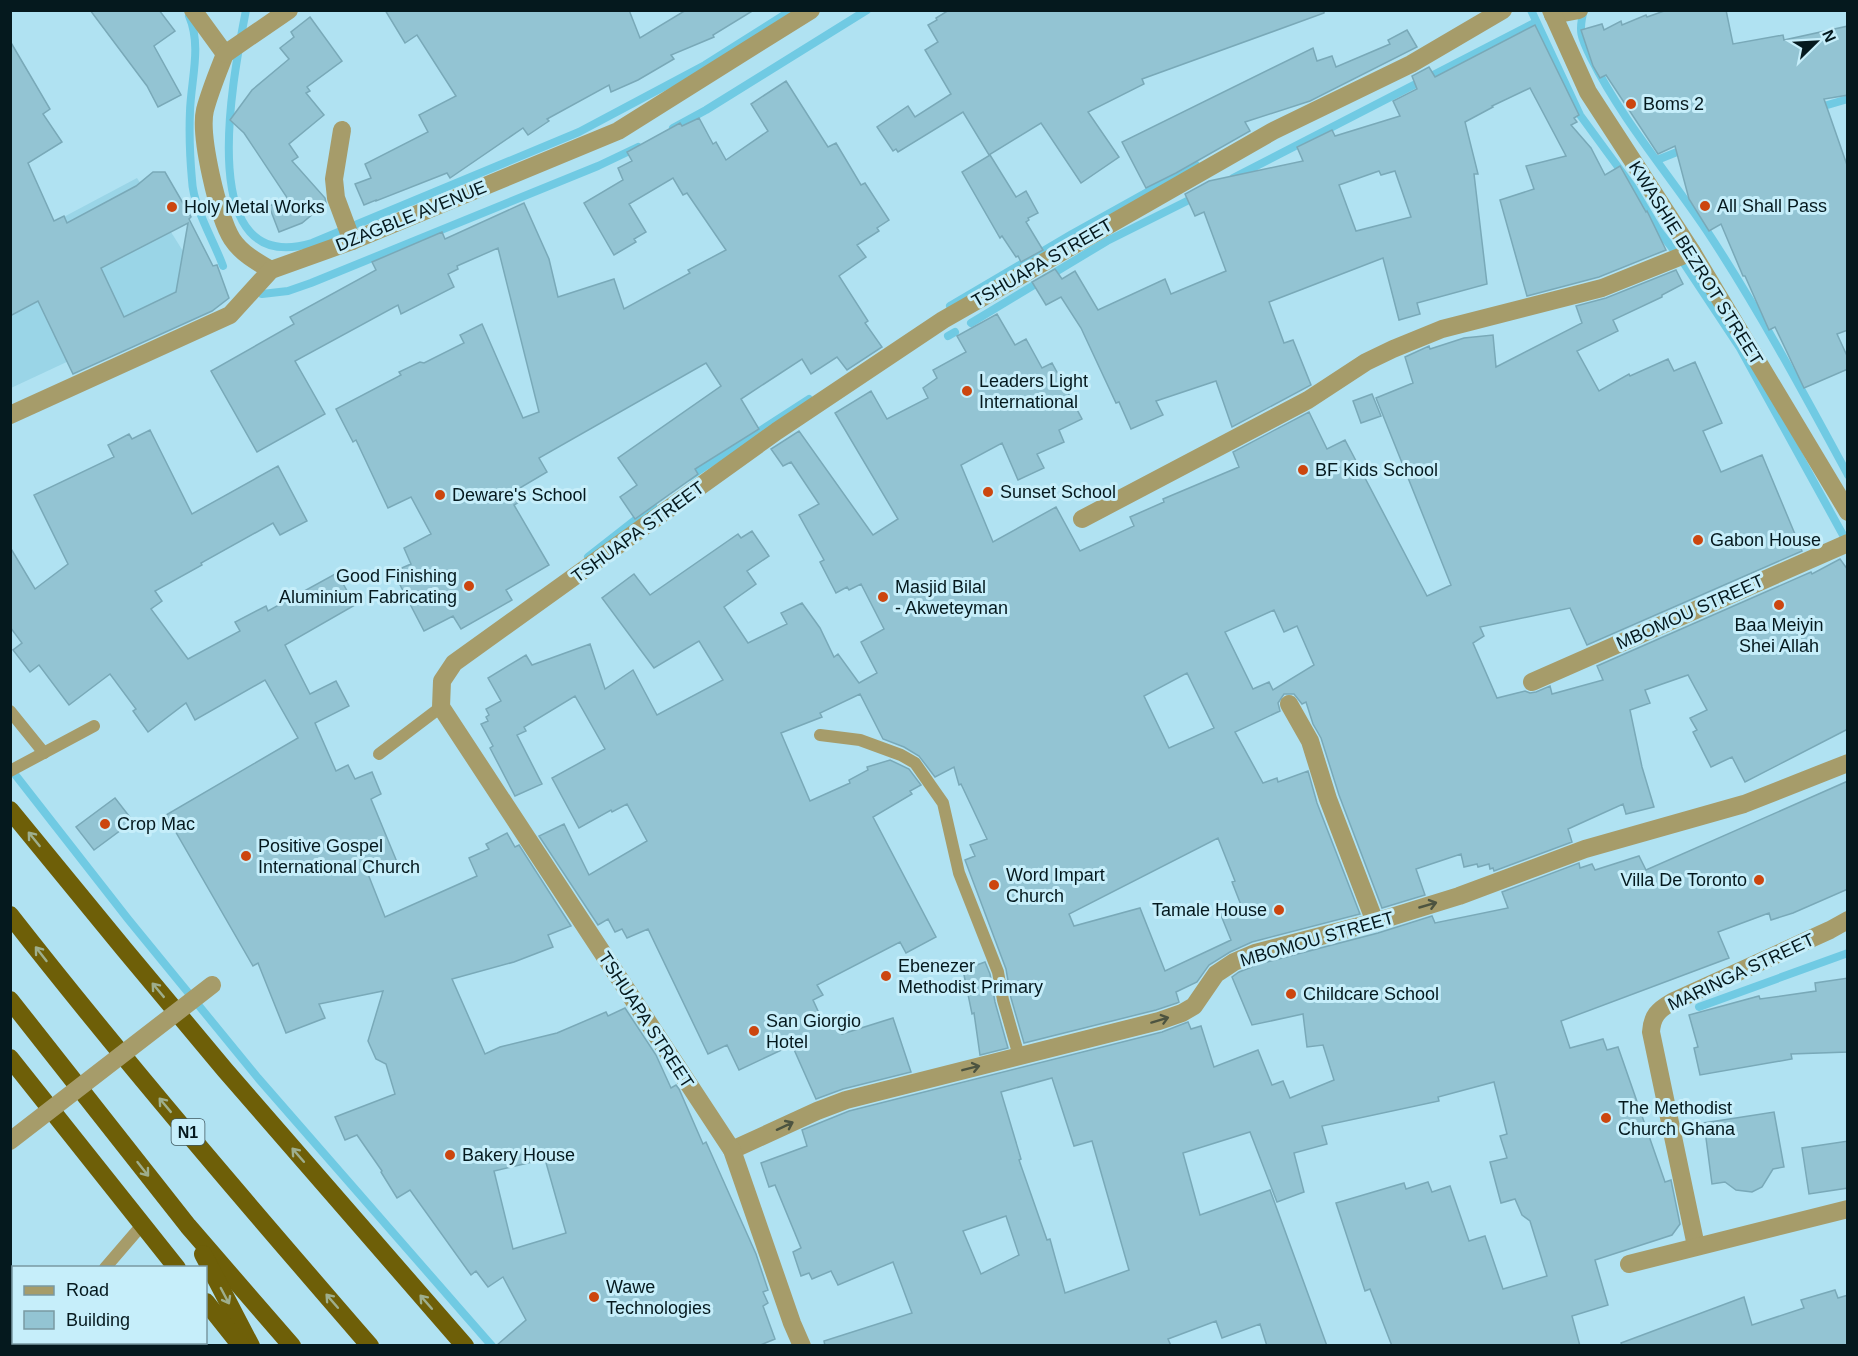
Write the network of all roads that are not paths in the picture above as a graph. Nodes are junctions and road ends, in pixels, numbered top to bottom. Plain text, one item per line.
1 (193, 10) edge
2 (289, 10) edge
3 (811, 10) edge
4 (1503, 10) edge
5 (1579, 10) edge
6 (1552, 13) edge
7 (225, 54) junction
8 (342, 130) dead end
9 (352, 241) junction
10 (1692, 252) junction
11 (271, 270) junction
12 (10, 415) edge
13 (1848, 512) edge
14 (1082, 519) dead end
15 (1848, 543) edge
16 (1532, 682) dead end
17 (1289, 704) dead end
18 (441, 707) junction
19 (10, 711) edge
20 (94, 726) dead end
21 (820, 735) dead end
22 (44, 753) junction
23 (379, 754) dead end
24 (1848, 763) edge
25 (10, 771) edge
26 (10, 810) edge
27 (10, 915) edge
28 (1848, 920) edge
29 (1375, 922) junction
30 (212, 985) dead end
31 (10, 1000) edge
32 (1019, 1056) junction
33 (10, 1058) edge
34 (10, 1141) edge
35 (732, 1150) junction
36 (1846, 1215) edge
37 (142, 1225) junction
38 (188, 1226) junction
39 (1696, 1246) junction
40 (1629, 1264) dead end
41 (107, 1266) edge
42 (175, 1266) edge
43 (207, 1303) edge
44 (241, 1346) edge
45 (251, 1346) edge
46 (292, 1346) edge
47 (370, 1346) edge
48 (465, 1346) edge
49 (802, 1346) edge

1 - 7 street
2 - 7 street
3 - 9 street, DZAGBLE AVENUE
4 - 18 street, TSHUAPA STREET
5 - 6 street
6 - 10 street, KWASHIE BEZROT STREET
7 - 11 street
8 - 9 street
9 - 11 street, DZAGBLE AVENUE
10 - 13 street, KWASHIE BEZROT STREET
10 - 14 street
11 - 12 street, DZAGBLE AVENUE
15 - 16 street, MBOMOU STREET
17 - 29 street
18 - 23 lane
18 - 35 street, TSHUAPA STREET
19 - 22 lane
20 - 22 lane
21 - 32 lane
22 - 25 lane
29 -> 24 street, MBOMOU STREET
48 -> 26 highway
47 -> 27 highway, N1
28 - 39 street, MARINGA STREET
32 -> 29 street, MBOMOU STREET
30 - 34 street, bridge
31 -> 38 highway
35 -> 32 street, MBOMOU STREET
33 - 37 highway
35 - 49 street, TSHUAPA STREET
36 - 39 street
37 - 41 lane
37 - 42 highway
38 -> 45 highway
38 - 46 highway
39 - 40 street
43 - 44 highway

